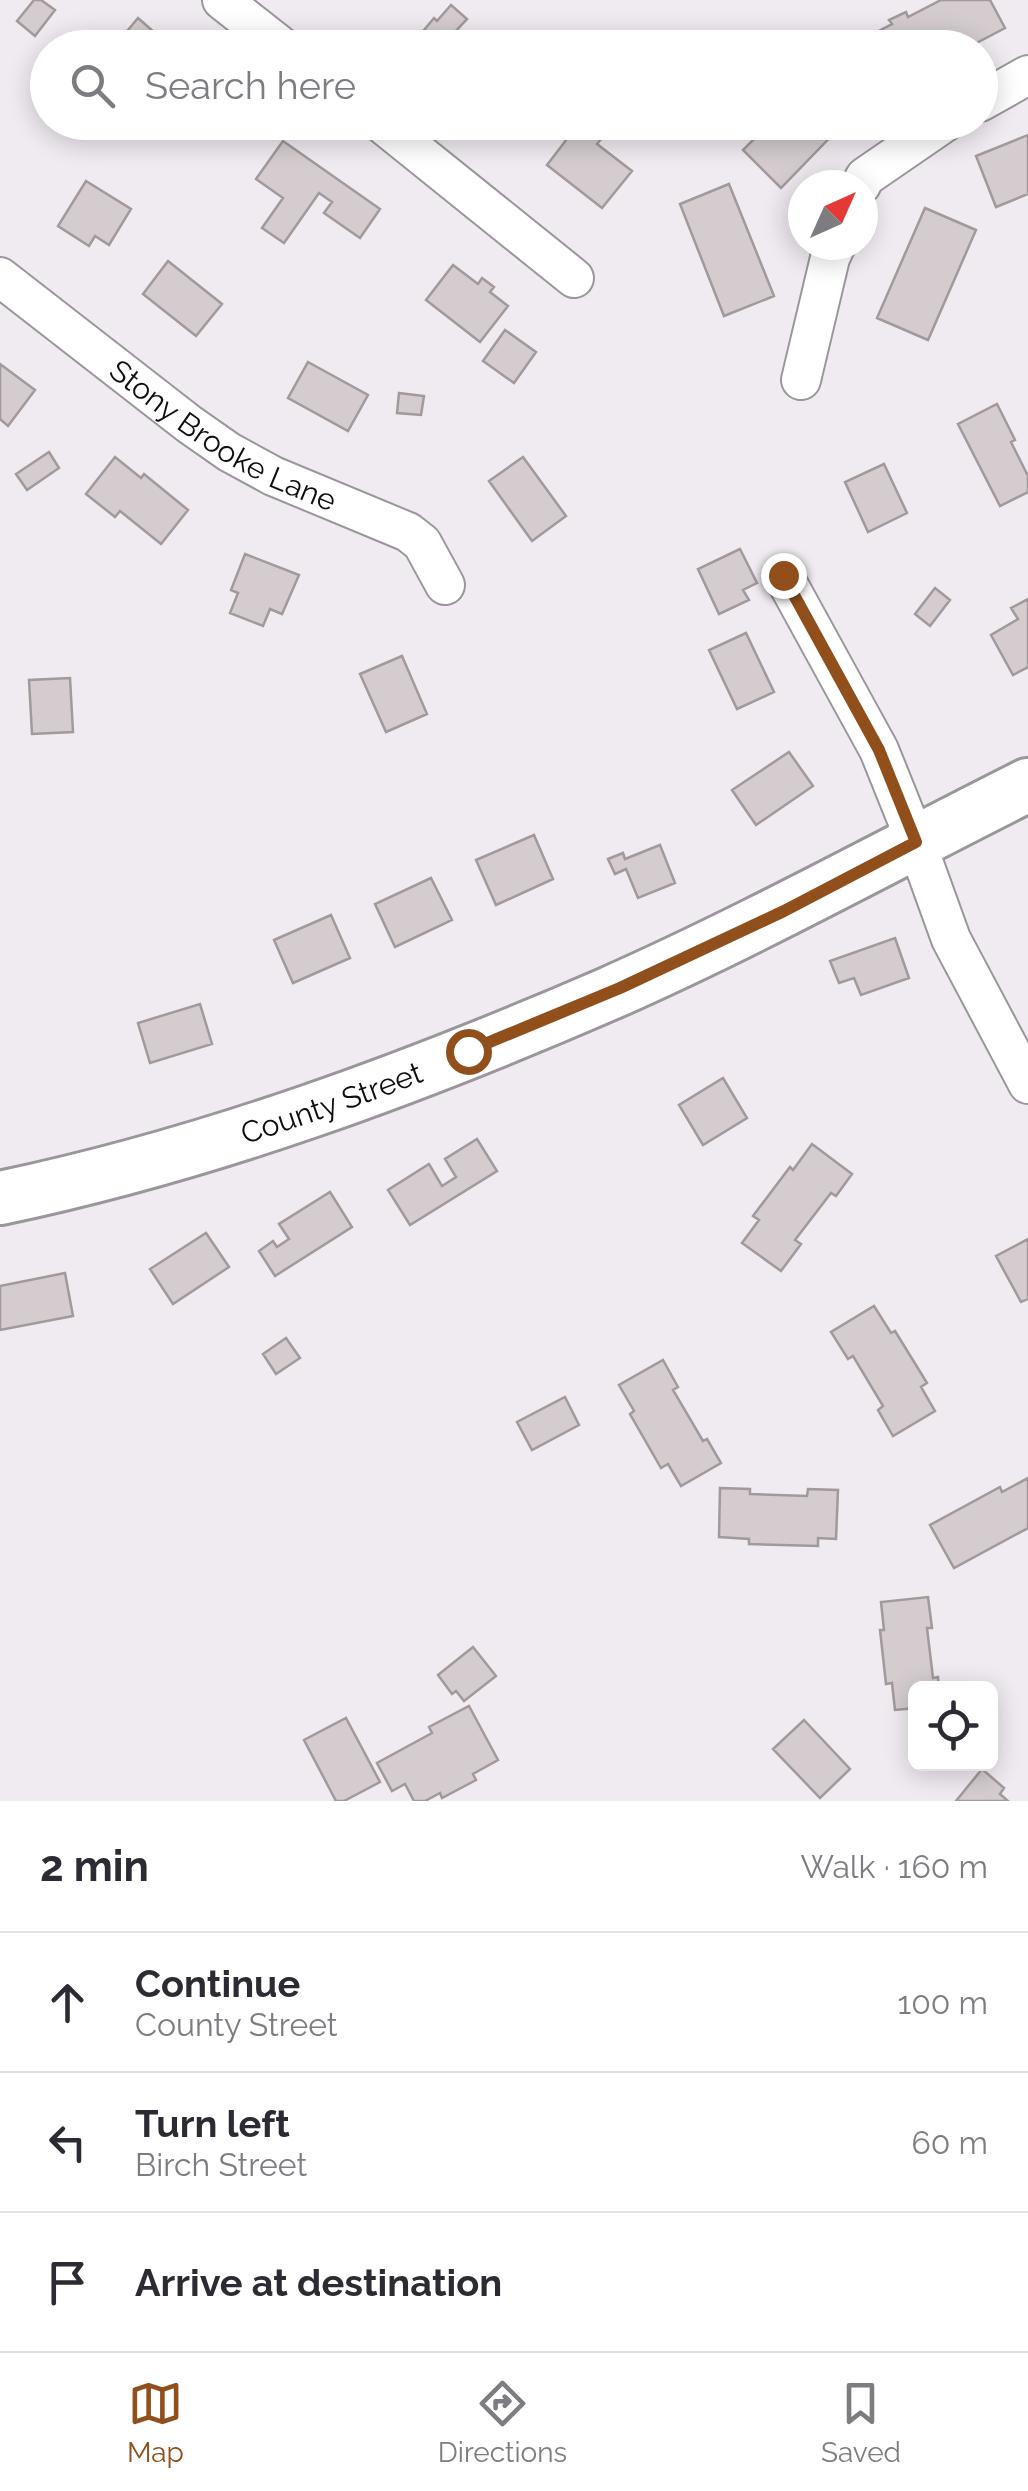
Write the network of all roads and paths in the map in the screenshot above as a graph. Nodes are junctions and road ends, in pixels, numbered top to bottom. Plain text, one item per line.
1 (222, 0) edge
2 (260, 30) edge
3 (1028, 75) edge
4 (998, 92) edge
5 (402, 140) edge
6 (919, 140) edge
7 (875, 170) edge
8 (830, 260) edge
9 (0, 278) edge
10 (574, 278) dead end
11 (802, 380) dead end
12 (783, 575) dead end
13 (446, 585) dead end
14 (1028, 786) edge
15 (916, 842) junction
16 (1028, 1084) edge
17 (0, 1198) edge

1 - 2 street
3 - 4 street
5 - 10 street
6 - 7 street
8 - 11 street
9 - 13 street, Stony Brooke Lane
12 - 15 street
14 - 15 main road, County Street
15 - 16 street
15 - 17 main road, County Street

